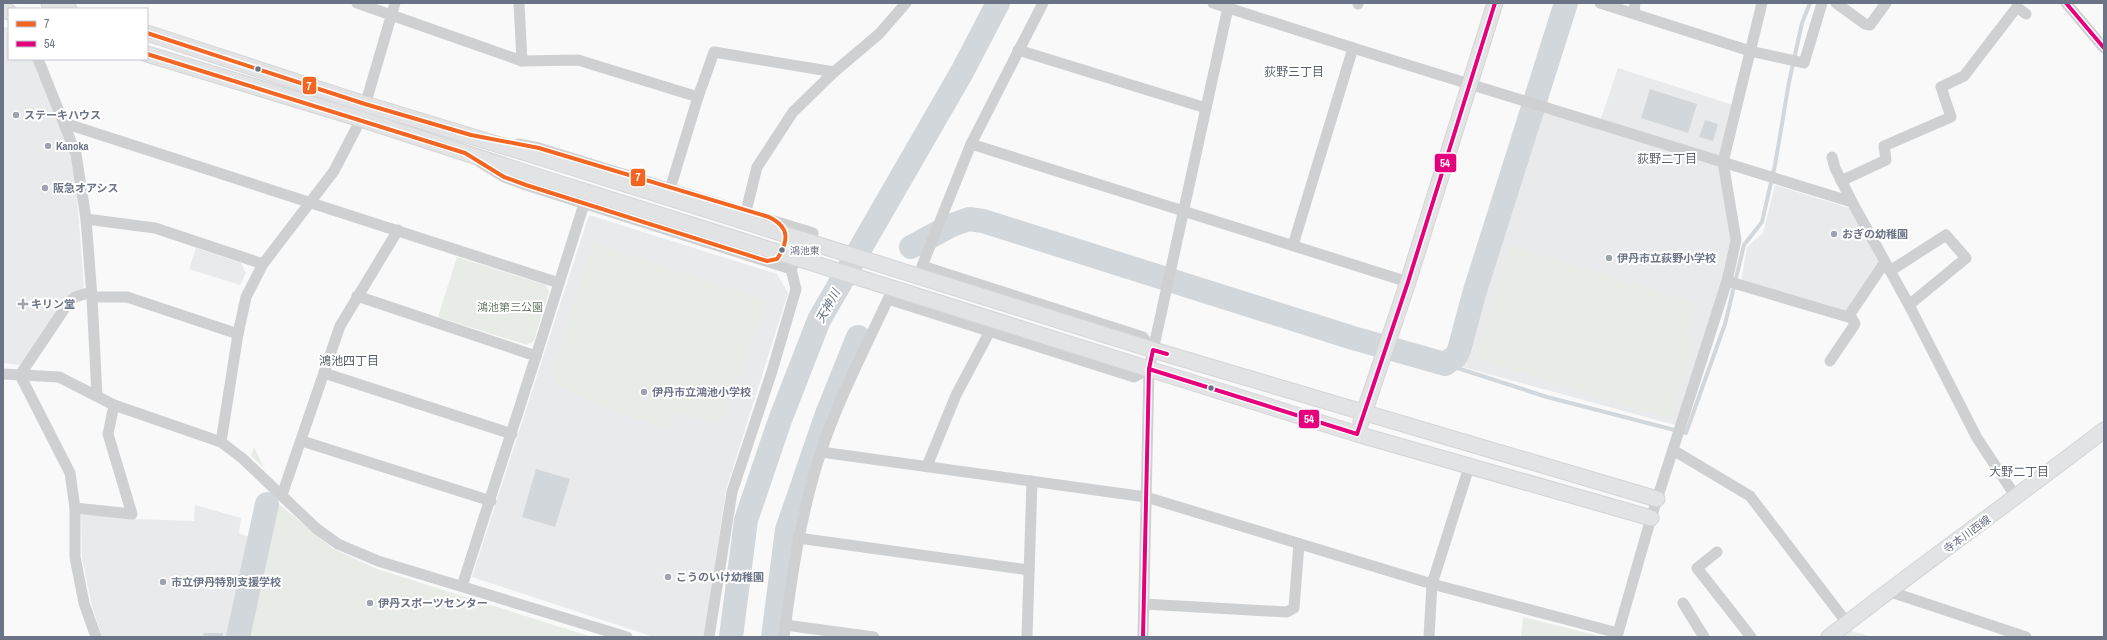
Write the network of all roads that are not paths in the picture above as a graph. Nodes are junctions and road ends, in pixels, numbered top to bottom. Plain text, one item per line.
1 (49, 3) edge
2 (357, 3) edge
3 (395, 3) edge
4 (519, 3) edge
5 (906, 3) edge
6 (1043, 3) edge
7 (1213, 3) edge
8 (1495, 3) edge
9 (1600, 3) edge
10 (1762, 3) edge
11 (1822, 3) edge
12 (1836, 3) edge
13 (1886, 3) edge
14 (2066, 3) edge
15 (1229, 5) edge
16 (66, 8) edge
17 (1635, 8) edge
18 (392, 14) junction
19 (2026, 14) dead end
20 (148, 33) edge
21 (1353, 48) junction
22 (2104, 48) edge
23 (1018, 50) junction
24 (1750, 51) junction
25 (148, 54) edge
26 (38, 60) edge
27 (522, 61) junction
28 (834, 72) junction
29 (1469, 85) junction
30 (698, 97) junction
31 (365, 104) junction
32 (1206, 108) junction
33 (361, 119) junction
34 (64, 123) junction
35 (471, 135) junction
36 (970, 144) junction
37 (465, 153) junction
38 (1832, 157) dead end
39 (1723, 162) junction
40 (1842, 182) junction
41 (670, 189) junction
42 (311, 202) junction
43 (1852, 202) junction
44 (584, 204) junction
45 (746, 211) junction
46 (1184, 211) junction
47 (86, 219) junction
48 (398, 230) junction
49 (1293, 245) junction
50 (263, 264) junction
51 (1888, 267) junction
52 (791, 269) junction
53 (1727, 281) junction
54 (1408, 282) junction
55 (559, 283) junction
56 (92, 294) junction
57 (357, 296) junction
58 (1909, 305) junction
59 (1850, 315) junction
60 (990, 332) junction
61 (238, 334) junction
62 (1153, 350) junction
63 (536, 356) junction
64 (1830, 361) dead end
65 (1149, 369) junction
66 (324, 373) junction
67 (3, 374) edge
68 (20, 375) junction
69 (98, 396) junction
70 (114, 405) junction
71 (1364, 414) junction
72 (2104, 430) edge
73 (512, 434) junction
74 (1357, 434) junction
75 (302, 441) junction
76 (221, 442) junction
77 (1673, 450) junction
78 (821, 452) junction
79 (927, 466) junction
80 (1469, 467) junction
81 (1032, 481) junction
82 (282, 495) junction
83 (1146, 497) junction
84 (2016, 497) junction
85 (1657, 499) junction
86 (491, 502) junction
87 (75, 508) junction
88 (1651, 518) junction
89 (798, 538) junction
90 (1299, 544) junction
91 (1717, 552) dead end
92 (1029, 570) junction
93 (1432, 584) junction
94 (462, 586) junction
95 (1888, 591) junction
96 (1683, 603) dead end
97 (1144, 604) junction
98 (1847, 623) junction
99 (785, 625) junction
100 (1617, 635) edge
101 (96, 637) edge
102 (627, 637) edge
103 (709, 637) edge
104 (784, 637) edge
105 (874, 637) edge
106 (1027, 637) edge
107 (1143, 637) edge
108 (1428, 637) edge
109 (1704, 637) edge
110 (1751, 637) edge
111 (1829, 637) edge
112 (2026, 637) edge

1 - 16 street
2 - 18 street
3 - 18 street
4 - 27 street
5 - 28 street
6 - 23 street
7 - 15 street
8 - 29 street
9 - 17 street
10 - 24 street
11 - 24 street
12 - 13 street
14 - 22 street
15 - 21 street
15 - 32 street
17 - 24 street
18 - 27 street
18 - 31 street
19 - 40 street
20 - 31 street
21 - 29 street
21 - 49 street
23 - 32 street
23 - 36 street
24 - 39 street
25 - 33 street
26 - 34 street
27 - 30 street
28 - 30 street
28 - 45 street
29 - 39 street
29 - 54 street
30 - 41 street
31 - 33 street
31 - 35 street
32 - 46 street
33 - 37 street
33 - 42 street
34 - 42 street
34 - 47 street
35 - 41 street
35 - 62 street, bridge
36 - 46 street
36 - 62 street
37 - 44 street
37 - 65 street, bridge
38 - 40 street
39 - 43 street
39 - 53 street
40 - 43 street
41 - 45 street
42 - 48 street
42 - 50 street
43 - 51 street
44 - 52 street
44 - 55 street
45 - 52 street
46 - 49 street
46 - 62 street
47 - 50 street
47 - 56 street
48 - 55 street
48 - 57 street
49 - 54 street
50 - 61 street
51 - 58 street
51 - 58 street
51 - 59 street
52 - 103 street
53 - 59 street
53 - 77 street
54 - 71 street
55 - 63 street
56 - 61 street
56 - 68 street
56 - 69 street
57 - 63 street
57 - 66 street
58 - 84 street
59 - 64 street
60 - 65 street
60 - 78 street
60 - 79 street
61 - 76 street
62 - 65 street
62 - 71 street
63 - 73 street
65 - 74 street
65 - 83 street
66 - 73 street
66 - 75 street
67 - 68 street
68 - 69 street
68 - 87 street
69 - 70 street
70 - 76 street
70 - 87 street
71 - 74 street
71 - 85 street
72 - 84 street, 寺本川西線
73 - 86 street
74 - 80 street
75 - 82 street
75 - 86 street
76 - 82 street
77 - 85 street
77 - 98 street
78 - 79 street
78 - 89 street
79 - 81 street
80 - 88 street
80 - 93 street
81 - 83 street
81 - 92 street
82 - 94 street
83 - 90 street
83 - 97 street
84 - 95 street, 寺本川西線
85 - 88 street
86 - 94 street
87 - 101 street
88 - 100 street
89 - 92 street
89 - 99 street
90 - 93 street
90 - 97 street
91 - 110 street
92 - 106 street
93 - 100 street
93 - 108 street
94 - 102 street
95 - 98 street, 寺本川西線
95 - 112 street
96 - 109 street
97 - 107 street
98 - 111 street, 寺本川西線
99 - 104 street
99 - 105 street

